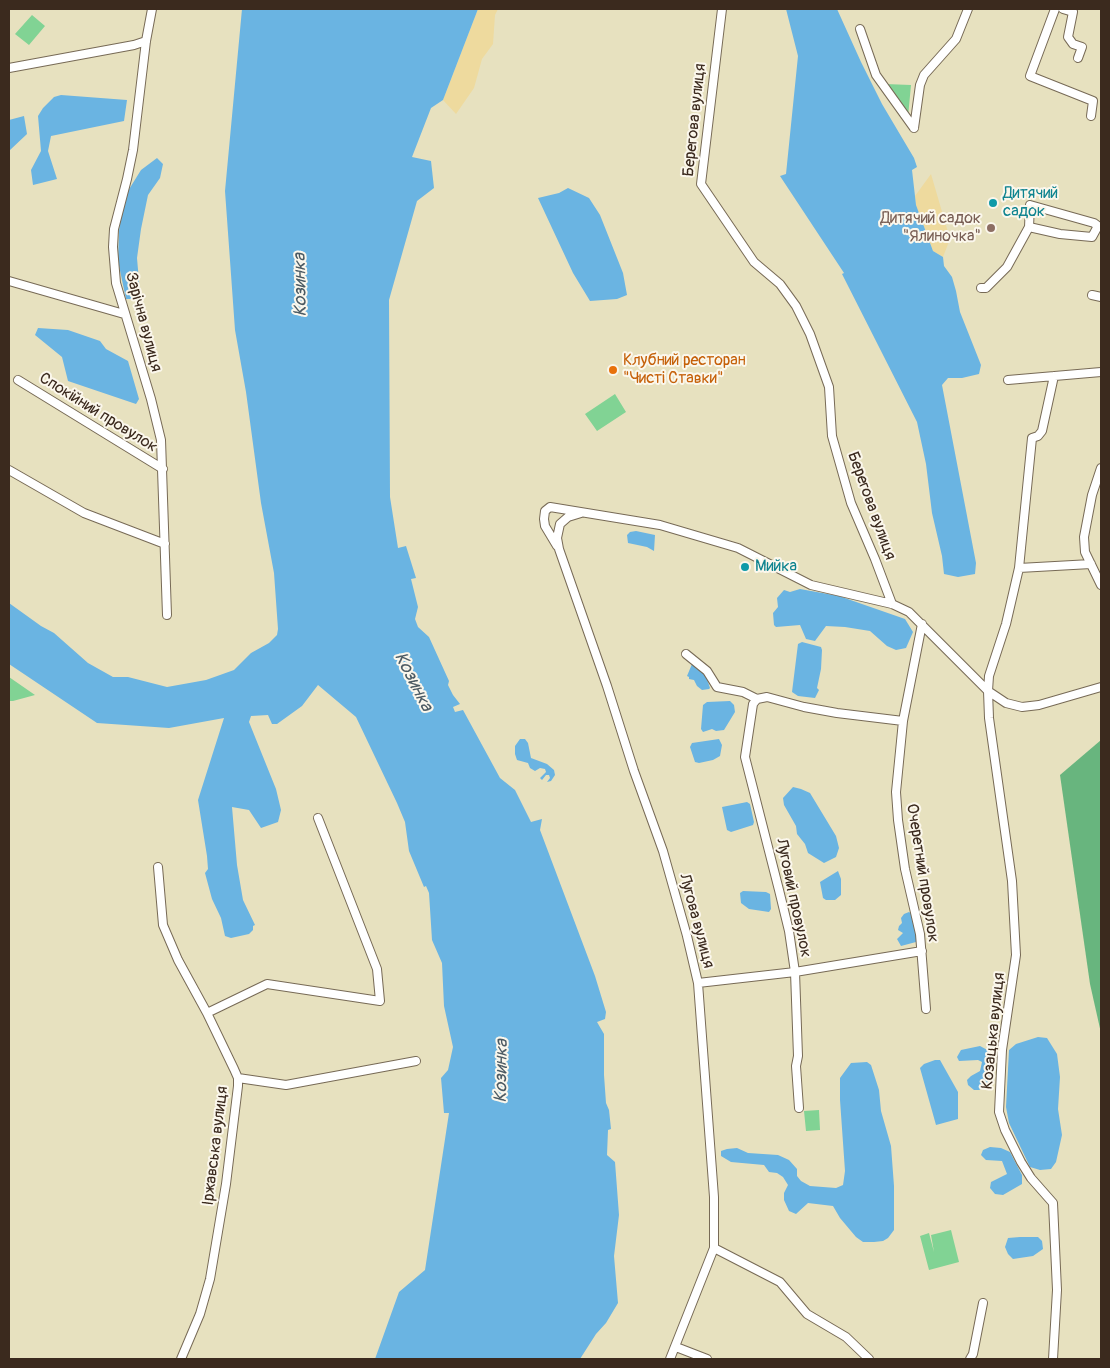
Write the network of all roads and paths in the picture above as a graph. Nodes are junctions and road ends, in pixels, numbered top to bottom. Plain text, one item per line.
1 (152, 9) edge
2 (722, 9) edge
3 (968, 9) edge
4 (1056, 9) edge
5 (1063, 9) edge
6 (860, 29) dead end
7 (146, 41) junction
8 (1078, 58) dead end
9 (9, 68) edge
10 (1093, 101) junction
11 (1101, 104) edge
12 (1091, 116) dead end
13 (1100, 226) edge
14 (1029, 227) junction
15 (9, 282) edge
16 (981, 288) dead end
17 (1092, 295) dead end
18 (1101, 297) edge
19 (124, 314) junction
20 (1101, 372) edge
21 (1054, 376) junction
22 (18, 380) dead end
23 (1008, 380) dead end
24 (1101, 468) edge
25 (163, 469) junction
26 (9, 470) edge
27 (581, 513) junction
28 (165, 544) junction
29 (559, 549) junction
30 (1091, 564) junction
31 (1019, 568) junction
32 (1101, 585) edge
33 (892, 604) junction
34 (166, 614) dead end
35 (922, 624) junction
36 (686, 654) dead end
37 (1101, 687) edge
38 (988, 691) junction
39 (757, 699) junction
40 (903, 721) junction
41 (318, 818) dead end
42 (158, 867) dead end
43 (922, 951) junction
44 (795, 972) junction
45 (698, 983) junction
46 (926, 1009) dead end
47 (206, 1013) junction
48 (416, 1061) dead end
49 (238, 1078) junction
50 (799, 1108) dead end
51 (714, 1248) junction
52 (983, 1303) dead end
53 (676, 1347) junction
54 (181, 1359) edge
55 (670, 1359) edge
56 (707, 1359) edge
57 (869, 1359) edge
58 (970, 1359) edge
59 (1053, 1359) edge

1 - 7 street, Зарічна вулиця
2 - 33 street, Берегова вулиця
3 - 6 street
4 - 10 street
5 - 8 street
7 - 9 street
7 - 19 street, Зарічна вулиця
10 - 11 street
10 - 12 street
13 - 14 street
13 - 14 street
14 - 16 street
15 - 19 street
17 - 18 street
19 - 25 street, Зарічна вулиця
20 - 21 street
21 - 23 street
21 - 31 street, Козацька вулиця
22 - 25 street, Спокійний провулок
24 - 30 street
25 - 28 street, Зарічна вулиця
26 - 28 street
27 - 29 street, Лугова вулиця
27 - 29 street
27 - 33 street
28 - 34 street, Зарічна вулиця
29 - 45 street, Лугова вулиця
30 - 31 street
30 - 32 street
31 - 38 street, Козацька вулиця
33 - 35 street
35 - 38 street
35 - 40 street, Очеретний провулок
36 - 39 street
37 - 38 street
38 - 59 street, Козацька вулиця
39 - 40 street
39 - 44 street, Луговий провулок
40 - 43 street, Очеретний провулок
41 - 47 street
42 - 47 street, Іржавська вулиця
43 - 44 street
43 - 46 street, Очеретний провулок
44 - 45 street
44 - 50 street, Луговий провулок
45 - 51 street, Лугова вулиця
47 - 49 street, Іржавська вулиця
48 - 49 street
49 - 54 street, Іржавська вулиця
51 - 53 street, Лугова вулиця
51 - 57 street
52 - 58 street
53 - 55 street, Лугова вулиця
53 - 56 street

